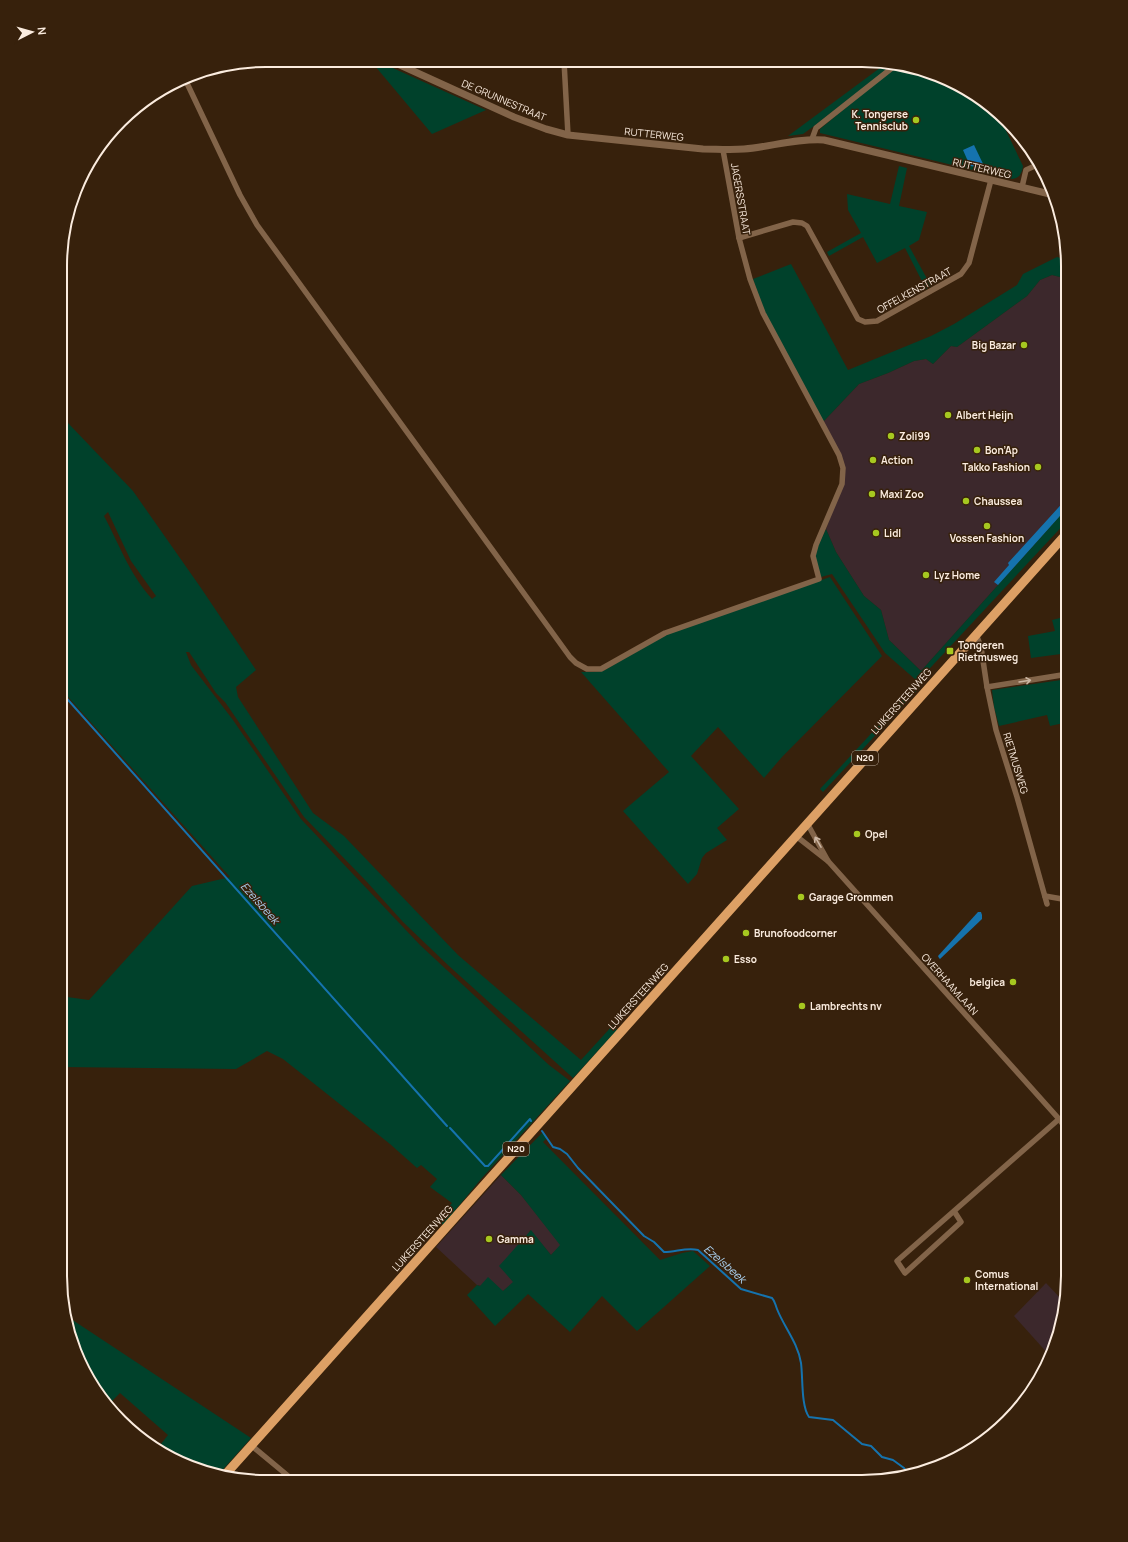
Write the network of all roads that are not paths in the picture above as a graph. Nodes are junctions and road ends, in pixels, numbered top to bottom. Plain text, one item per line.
1 (404, 67) edge
2 (564, 67) edge
3 (890, 69) edge
4 (187, 83) edge
5 (568, 135) junction
6 (812, 139) junction
7 (723, 150) junction
8 (1034, 166) edge
9 (991, 180) junction
10 (1022, 187) junction
11 (1047, 193) edge
12 (739, 238) junction
13 (1061, 540) edge
14 (976, 634) junction
15 (1061, 675) edge
16 (987, 687) junction
17 (807, 823) junction
18 (796, 836) junction
19 (828, 861) junction
20 (1045, 896) junction
21 (1061, 899) edge
22 (1047, 904) dead end
23 (1059, 1119) junction
24 (1061, 1122) edge
25 (954, 1211) junction
26 (252, 1446) junction
27 (228, 1471) edge
28 (287, 1475) edge

1 - 5 street, DE GRUNNESTRAAT
2 - 5 street
3 - 6 street
4 - 12 street, JAGERSSTRAAT
5 - 7 street, RUTTERWEG
6 - 7 street, RUTTERWEG
6 - 9 street, RUTTERWEG
7 - 12 street, JAGERSSTRAAT
8 - 10 street, RUTTERWEG
9 - 10 street, RUTTERWEG
9 - 12 street, OFFELKENSTRAAT
10 - 11 street
13 - 14 main road, LUIKERSTEENWEG / N20
14 - 16 street, RIETMUSWEG
14 - 17 main road, LUIKERSTEENWEG / N20
16 -> 15 street
16 - 20 street, RIETMUSWEG
17 - 18 main road, LUIKERSTEENWEG / N20
19 -> 17 street, OVERHAAMLAAN
18 - 19 street, OVERHAAMLAAN
18 - 26 main road, LUIKERSTEENWEG / N20
19 - 23 street, OVERHAAMLAAN
20 - 21 street
20 - 22 street, RIETMUSWEG
23 - 24 street, OVERHAAMLAAN
23 - 25 street
25 - 25 street
26 - 27 main road, LUIKERSTEENWEG / N20
26 - 28 street

